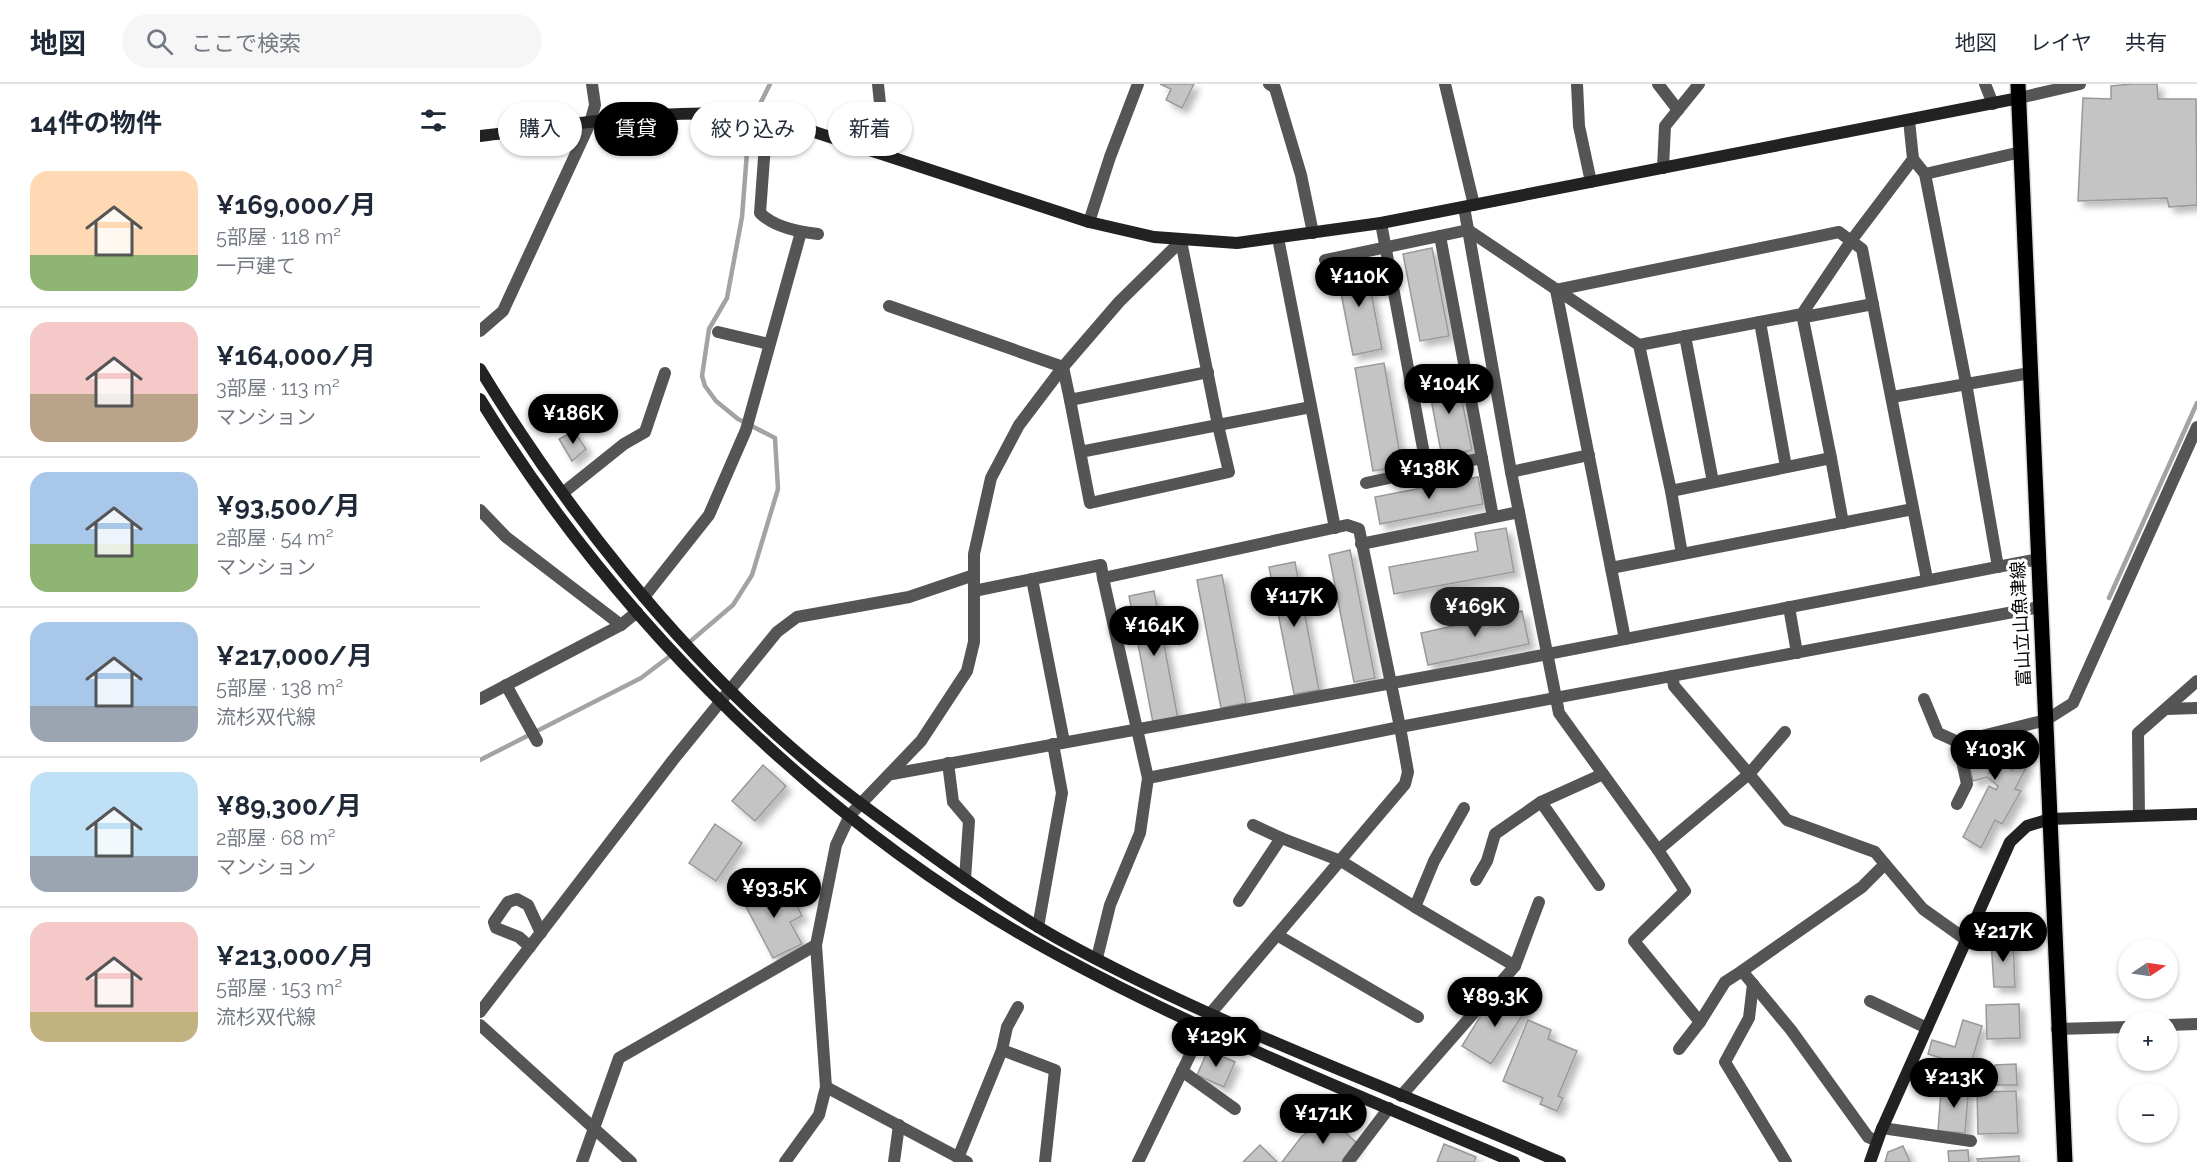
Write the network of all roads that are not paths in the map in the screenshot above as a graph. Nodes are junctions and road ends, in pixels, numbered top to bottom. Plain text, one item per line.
1 (592, 84) edge
2 (878, 84) edge
3 (1138, 84) edge
4 (1269, 84) edge
5 (1445, 84) edge
6 (1577, 84) edge
7 (1658, 84) edge
8 (1699, 84) edge
9 (1985, 84) edge
10 (2080, 84) edge
11 (2019, 91) edge
12 (880, 102) edge
13 (1993, 104) junction
14 (1678, 110) junction
15 (690, 113) edge
16 (1909, 120) junction
17 (590, 123) junction
18 (480, 136) edge
19 (2021, 152) junction
20 (764, 156) edge
21 (894, 156) edge
22 (1913, 159) junction
23 (1663, 168) junction
24 (1925, 174) junction
25 (1592, 182) junction
26 (1469, 206) junction
27 (1089, 222) junction
28 (1381, 222) junction
29 (1468, 230) junction
30 (801, 232) junction
31 (1313, 232) junction
32 (818, 234) dead end
33 (1440, 236) junction
34 (1278, 238) junction
35 (1181, 241) junction
36 (1851, 241) junction
37 (1386, 248) junction
38 (1325, 260) dead end
39 (1556, 290) junction
40 (1873, 304) junction
41 (890, 306) dead end
42 (1802, 314) junction
43 (1760, 322) junction
44 (480, 331) edge
45 (718, 332) dead end
46 (1685, 336) junction
47 (769, 344) junction
48 (1640, 345) junction
49 (1063, 367) junction
50 (480, 369) edge
51 (1209, 372) junction
52 (665, 373) dead end
53 (2030, 374) junction
54 (1966, 383) junction
55 (1892, 398) junction
56 (480, 399) edge
57 (1070, 400) junction
58 (1311, 407) junction
59 (1218, 425) junction
60 (2197, 427) edge
61 (1080, 452) junction
62 (1589, 455) junction
63 (1482, 458) junction
64 (1831, 458) junction
65 (1786, 467) junction
66 (1427, 470) junction
67 (1511, 472) junction
68 (1713, 482) junction
69 (1366, 483) dead end
70 (1671, 491) junction
71 (564, 492) junction
72 (1913, 509) junction
73 (480, 510) edge
74 (1519, 512) junction
75 (1493, 517) junction
76 (1843, 523) junction
77 (1335, 528) junction
78 (1361, 544) junction
79 (1682, 554) junction
80 (2038, 558) junction
81 (1998, 567) junction
82 (1611, 568) junction
83 (974, 575) junction
84 (1103, 578) junction
85 (1032, 579) junction
86 (1927, 579) junction
87 (974, 591) junction
88 (644, 597) junction
89 (1789, 607) junction
90 (2040, 607) junction
91 (637, 612) junction
92 (621, 625) junction
93 (1626, 639) junction
94 (1797, 653) junction
95 (1547, 654) junction
96 (1672, 676) junction
97 (1390, 681) junction
98 (2197, 681) edge
99 (506, 685) junction
100 (732, 690) junction
101 (1556, 698) junction
102 (480, 699) edge
103 (1924, 699) dead end
104 (720, 703) junction
105 (2197, 708) edge
106 (2167, 709) junction
107 (2046, 720) junction
108 (1400, 727) junction
109 (1136, 728) junction
110 (1785, 732) dead end
111 (537, 741) dead end
112 (1958, 742) junction
113 (1059, 743) junction
114 (948, 763) junction
115 (892, 774) junction
116 (1603, 774) junction
117 (1749, 774) junction
118 (1148, 778) junction
119 (1541, 802) junction
120 (860, 803) junction
121 (1957, 804) dead end
122 (1464, 808) dead end
123 (2197, 814) edge
124 (850, 815) junction
125 (2139, 815) junction
126 (2050, 819) junction
127 (1253, 825) dead end
128 (1281, 838) junction
129 (1658, 850) junction
130 (1341, 861) junction
131 (1885, 864) junction
132 (964, 879) junction
133 (1476, 880) dead end
134 (1599, 885) dead end
135 (1239, 901) dead end
136 (1539, 902) dead end
137 (1415, 907) junction
138 (1038, 927) junction
139 (541, 933) junction
140 (1277, 935) junction
141 (1965, 939) junction
142 (816, 945) junction
143 (530, 947) junction
144 (1097, 958) junction
145 (1515, 966) junction
146 (1742, 971) junction
147 (1754, 984) junction
148 (1870, 1001) dead end
149 (1018, 1007) dead end
150 (480, 1012) edge
151 (1210, 1014) junction
152 (1418, 1017) dead end
153 (1700, 1022) junction
154 (2197, 1024) edge
155 (480, 1025) edge
156 (2178, 1025) edge
157 (2118, 1027) edge
158 (1203, 1028) junction
159 (1927, 1028) junction
160 (2057, 1029) junction
161 (1679, 1049) dead end
162 (1002, 1050) junction
163 (1182, 1071) junction
164 (826, 1087) junction
165 (1401, 1096) junction
166 (1389, 1108) junction
167 (1235, 1109) dead end
168 (899, 1125) junction
169 (592, 1127) junction
170 (1882, 1128) junction
171 (1877, 1141) junction
172 (1971, 1141) dead end
173 (962, 1160) edge
174 (582, 1162) edge
175 (631, 1162) edge
176 (785, 1162) edge
177 (894, 1162) edge
178 (1045, 1162) edge
179 (1138, 1162) edge
180 (1348, 1162) edge
181 (1514, 1162) edge
182 (1560, 1162) edge
183 (1786, 1162) edge
184 (1870, 1162) edge
185 (2065, 1162) edge

1 - 17 street
2 - 12 street
3 - 27 street
4 - 31 street
5 - 26 street
6 - 25 street
7 - 14 street
8 - 14 street
9 - 13 street
10 - 11 street
11 - 13 street
11 - 19 main road, 富山立山魚津線
13 - 16 street
14 - 23 street
15 - 17 street
16 - 22 street
16 - 23 street
17 - 18 street
17 - 44 street
19 - 24 street
19 - 53 main road, 富山立山魚津線
20 - 30 street
21 - 27 street
22 - 24 street
22 - 36 street
23 - 25 street
24 - 54 street
25 - 26 street
26 - 28 street
26 - 29 street
27 - 35 street
28 - 31 street
28 - 37 street
29 - 33 street
29 - 39 street
29 - 67 street
30 - 32 street
30 - 47 street
31 - 34 street
33 - 37 street
33 - 63 street
34 - 35 street
34 - 58 street
35 - 49 street
35 - 51 street
36 - 39 street
36 - 40 street
36 - 42 street
37 - 38 street
37 - 66 street
39 - 48 street
39 - 62 street
40 - 42 street
40 - 55 street
41 - 49 street
42 - 43 street
42 - 64 street
43 - 46 street
43 - 65 street
45 - 47 street
46 - 48 street
46 - 68 street
47 - 88 street
48 - 70 street
49 - 57 street
49 - 83 street
50 - 71 street
51 - 57 street
51 - 59 street
52 - 71 street
53 - 54 street
53 - 80 main road, 富山立山魚津線
54 - 55 street
54 - 81 street
55 - 72 street
56 - 91 street
57 - 61 street
58 - 59 street
58 - 77 street
59 - 61 street
59 - 61 street
60 - 107 street
62 - 67 street
62 - 82 street
63 - 66 street
63 - 75 street
64 - 65 street
64 - 76 street
65 - 68 street
66 - 69 street
67 - 74 street
68 - 70 street
70 - 79 street
71 - 88 street
72 - 76 street
72 - 86 street
73 - 92 street
74 - 75 street
74 - 95 street
75 - 78 street
76 - 79 street
77 - 78 street
77 - 84 street
78 - 97 street
79 - 82 street
80 - 81 street
80 - 90 main road, 富山立山魚津線
81 - 86 street
82 - 93 street
83 - 87 street
83 - 100 street
84 - 85 street
84 - 109 street
85 - 87 street
85 - 113 street
86 - 89 street
87 - 115 street
88 - 100 street
89 - 93 street
89 - 94 street
90 - 94 street
90 - 107 main road, 富山立山魚津線
91 - 92 street
91 - 104 street
92 - 99 street
93 - 95 street
94 - 96 street
95 - 97 street
95 - 101 street
96 - 101 street
96 - 117 street
97 - 108 street
97 - 109 street
98 - 106 street
99 - 102 street
99 - 111 street
100 - 104 street
100 - 120 street
101 - 108 street
101 - 116 street
103 - 112 street
104 - 124 street
104 - 139 street
105 - 106 street
106 - 125 street
107 - 112 street
107 - 126 main road, 富山立山魚津線
108 - 118 street
108 - 130 street
109 - 113 street
109 - 118 street
110 - 117 street
112 - 121 street
113 - 114 street
113 - 138 street
114 - 115 street
114 - 132 street
115 - 120 street
116 - 119 street
116 - 129 street
117 - 129 street
117 - 131 street
118 - 144 street
119 - 133 street
119 - 134 street
120 - 124 street
120 - 132 street
122 - 137 street
123 - 125 street
124 - 142 street
124 - 158 street
125 - 126 street
126 - 141 street
126 - 160 main road, 富山立山魚津線
127 - 128 street
128 - 130 street
128 - 135 street
129 - 153 street
130 - 137 street
130 - 140 street
131 - 141 street
131 - 146 street
132 - 138 street
136 - 145 street
137 - 145 street
138 - 144 street
139 - 143 street
139 - 143 street
140 - 151 street
140 - 152 street
141 - 159 street
142 - 164 street
142 - 169 street
143 - 150 street
144 - 151 street
145 - 165 street
146 - 147 street
146 - 153 street
147 - 171 street
147 - 183 street
148 - 159 street
149 - 162 street
151 - 158 street
151 - 165 street
153 - 161 street
154 - 156 street
155 - 169 street
157 - 160 street
158 - 163 street
158 - 166 street
159 - 170 street
160 - 185 main road, 富山立山魚津線
162 - 173 street
162 - 178 street
163 - 167 street
163 - 179 street
164 - 168 street
164 - 176 street
165 - 182 street
166 - 180 street
166 - 181 street
168 - 173 street
168 - 177 street
169 - 174 street
169 - 175 street
170 - 171 street
170 - 172 street
171 - 184 street

